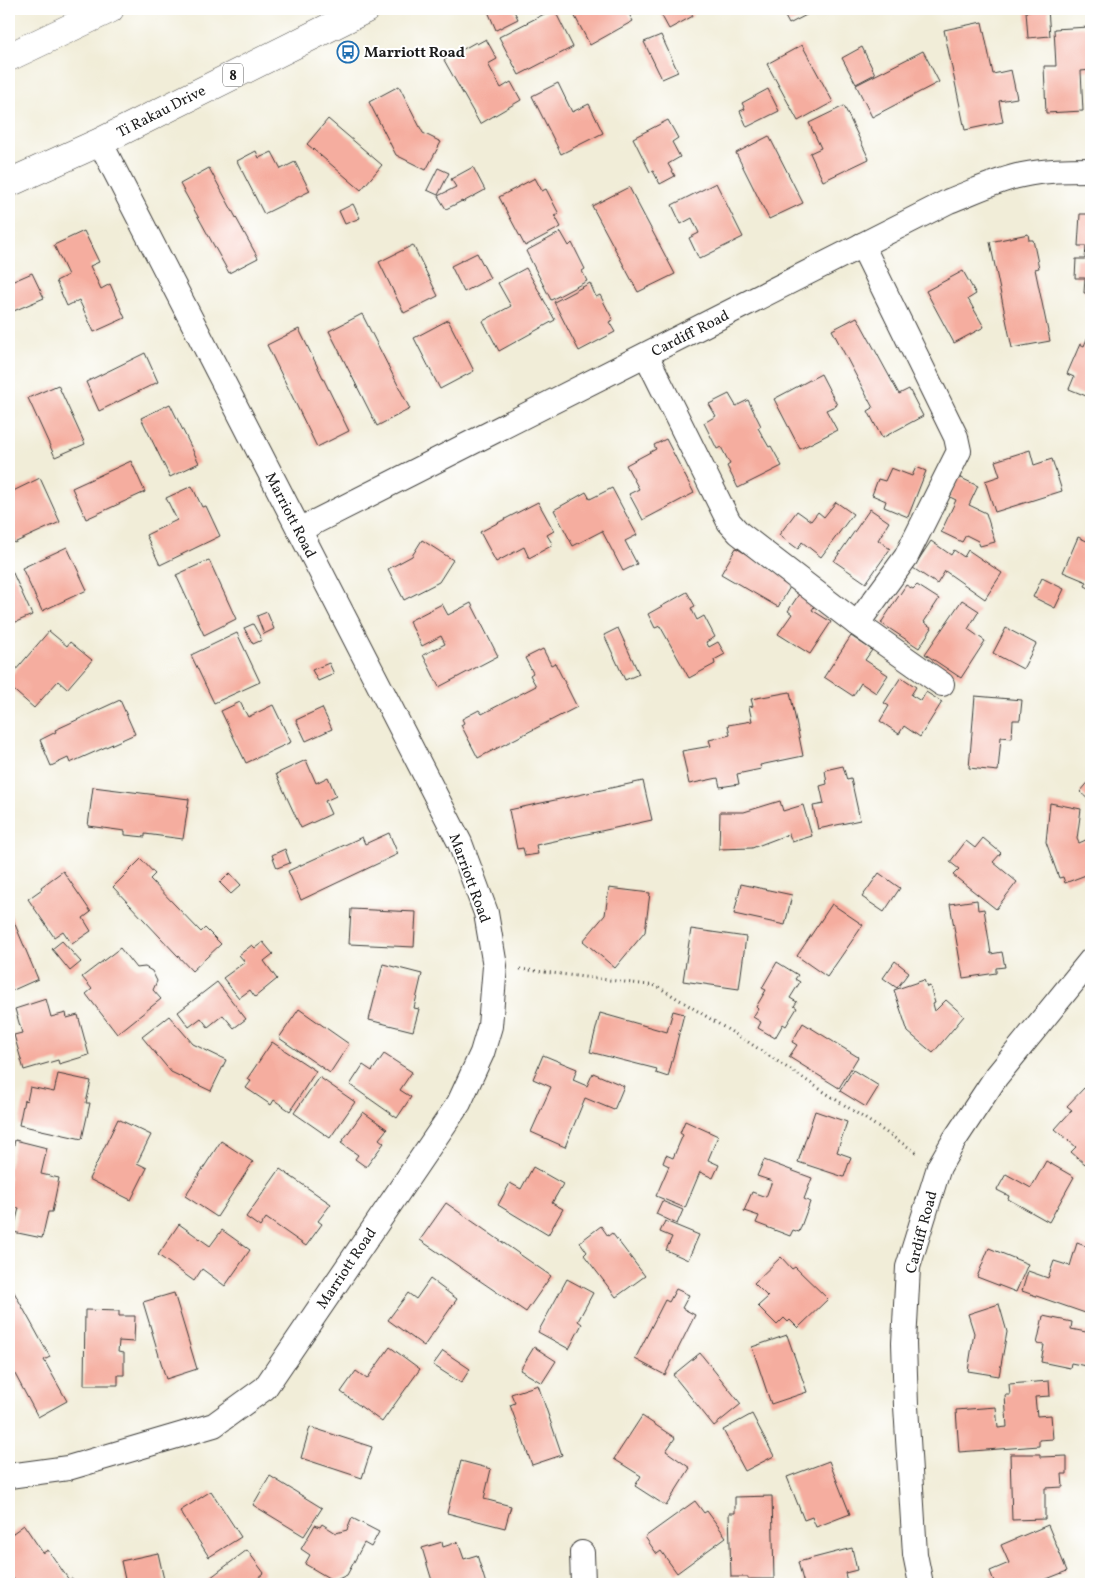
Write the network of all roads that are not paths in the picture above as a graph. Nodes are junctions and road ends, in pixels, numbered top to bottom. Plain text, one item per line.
1 (110, 9) edge
2 (366, 9) edge
3 (9, 57) edge
4 (100, 142) junction
5 (1091, 170) edge
6 (9, 183) edge
7 (862, 245) junction
8 (646, 355) junction
9 (299, 530) junction
10 (857, 624) junction
11 (942, 684) dead end
12 (1091, 960) edge
13 (9, 1476) edge
14 (582, 1553) dead end
15 (583, 1584) edge
16 (921, 1584) edge

1 - 3 main road
2 - 4 main road, Ti Rakau Drive / 8
4 - 6 main road, Ti Rakau Drive / 8
4 - 9 street, Marriott Road
5 - 7 street, Cardiff Road
7 - 8 street, Cardiff Road
7 - 10 street
8 - 9 street, Cardiff Road
8 - 10 street
9 - 13 street, Marriott Road
10 - 11 street
12 - 16 street, Cardiff Road
14 - 15 street

